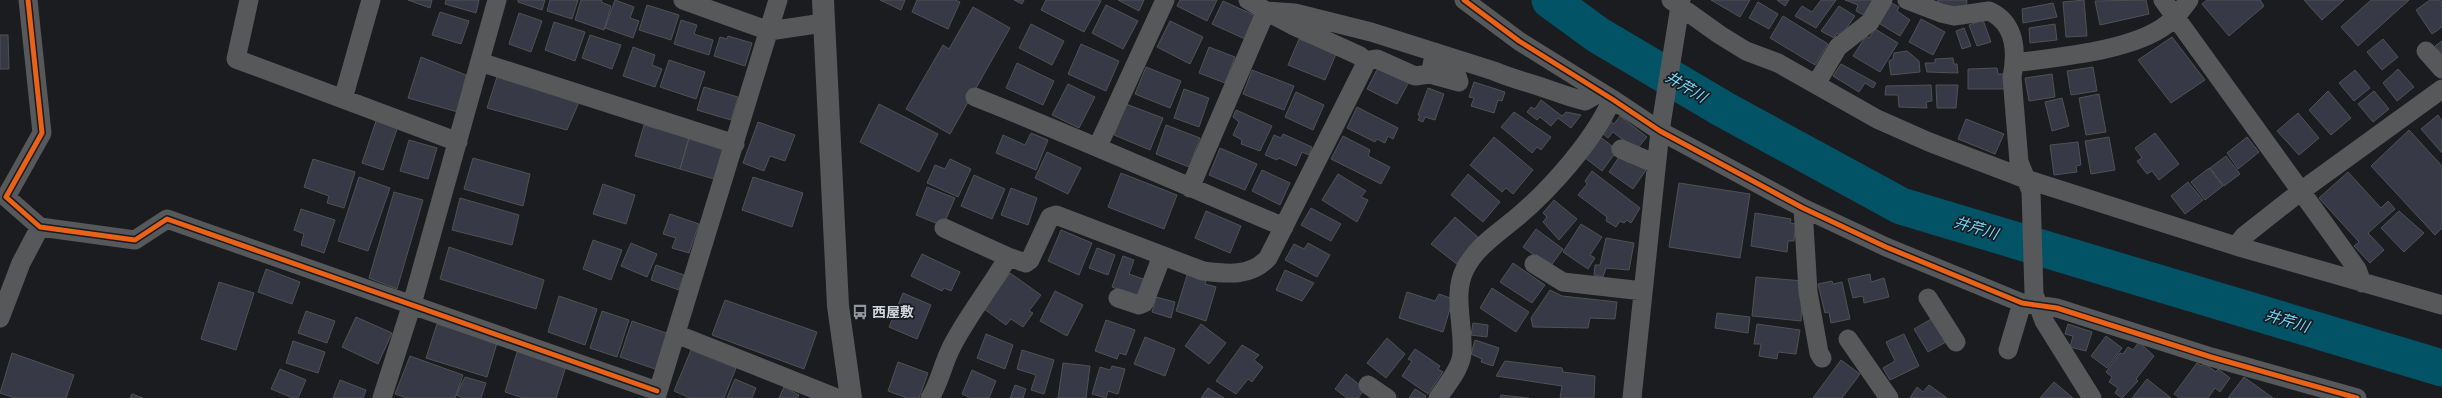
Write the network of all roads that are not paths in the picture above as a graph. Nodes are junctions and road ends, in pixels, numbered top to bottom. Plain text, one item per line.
1 (28, 0) edge
2 (250, 0) edge
3 (371, 0) edge
4 (498, 0) edge
5 (683, 0) edge
6 (778, 0) edge
7 (823, 0) edge
8 (1165, 0) edge
9 (1248, 0) edge
10 (1464, 0) edge
11 (1883, 0) edge
12 (1907, 0) edge
13 (2163, 0) edge
14 (2189, 0) edge
15 (1678, 5) edge
16 (1989, 6) edge
17 (1266, 11) junction
18 (2175, 18) junction
19 (823, 23) junction
20 (770, 31) junction
21 (2426, 51) dead end
22 (1435, 52) junction
23 (1364, 61) junction
24 (480, 62) junction
25 (2015, 63) junction
26 (2442, 69) edge
27 (1816, 84) junction
28 (1606, 95) junction
29 (975, 97) dead end
30 (2439, 98) edge
31 (343, 99) junction
32 (1660, 127) junction
33 (458, 142) junction
34 (735, 144) junction
35 (1098, 146) junction
36 (1621, 149) dead end
37 (1656, 164) junction
38 (2028, 185) junction
39 (1190, 188) junction
40 (2301, 191) junction
41 (1803, 208) junction
42 (1284, 226) junction
43 (40, 227) junction
44 (944, 228) dead end
45 (2236, 246) junction
46 (1162, 256) junction
47 (1008, 257) junction
48 (1534, 264) dead end
49 (2362, 283) junction
50 (1643, 291) junction
51 (1118, 298) dead end
52 (1928, 298) dead end
53 (2031, 301) junction
54 (412, 304) junction
55 (2442, 304) edge
56 (0, 318) edge
57 (676, 334) junction
58 (1848, 339) dead end
59 (1956, 342) dead end
60 (2008, 350) dead end
61 (1822, 358) dead end
62 (1368, 385) dead end
63 (657, 395) edge
64 (382, 398) edge
65 (837, 398) edge
66 (851, 398) edge
67 (930, 398) edge
68 (1387, 398) edge
69 (1438, 398) edge
70 (1632, 398) edge
71 (1889, 398) edge
72 (2092, 398) edge
73 (2357, 398) edge

1 - 43 street
2 - 31 street
3 - 31 street
4 - 24 street
5 - 20 street
6 - 20 street
7 - 19 street
8 - 35 street
9 - 17 street
10 - 28 street
11 - 27 street
12 - 16 street
13 - 18 street
14 - 18 street
15 - 27 street
15 - 32 street
16 - 25 street
17 - 22 street
17 - 23 street
17 - 39 street
18 - 25 street
18 - 40 street
19 - 20 street
19 - 66 street
20 - 34 street
21 - 26 street
22 - 23 street
22 - 28 street
23 - 42 street
24 - 33 street
24 - 34 street
25 - 38 street
27 - 38 street
28 - 32 street
28 - 69 street
29 - 35 street
30 - 40 street
31 - 33 street
32 - 37 street
32 - 41 street
33 - 54 street
34 - 57 street
35 - 39 street
36 - 37 street
37 - 50 street
38 - 45 street
38 - 53 street
39 - 42 street
40 - 45 street
40 - 49 street
41 - 53 street
41 - 61 street
42 - 46 street
43 - 54 street
43 - 56 street
44 - 47 street
45 - 49 street
46 - 47 street
46 - 51 street
47 - 67 street
48 - 50 street
49 - 55 street
50 - 70 street
52 - 59 street
53 - 60 street
53 - 72 street
53 - 73 street
54 - 63 street
54 - 64 street
57 - 63 street
57 - 65 street
58 - 71 street
62 - 68 street

